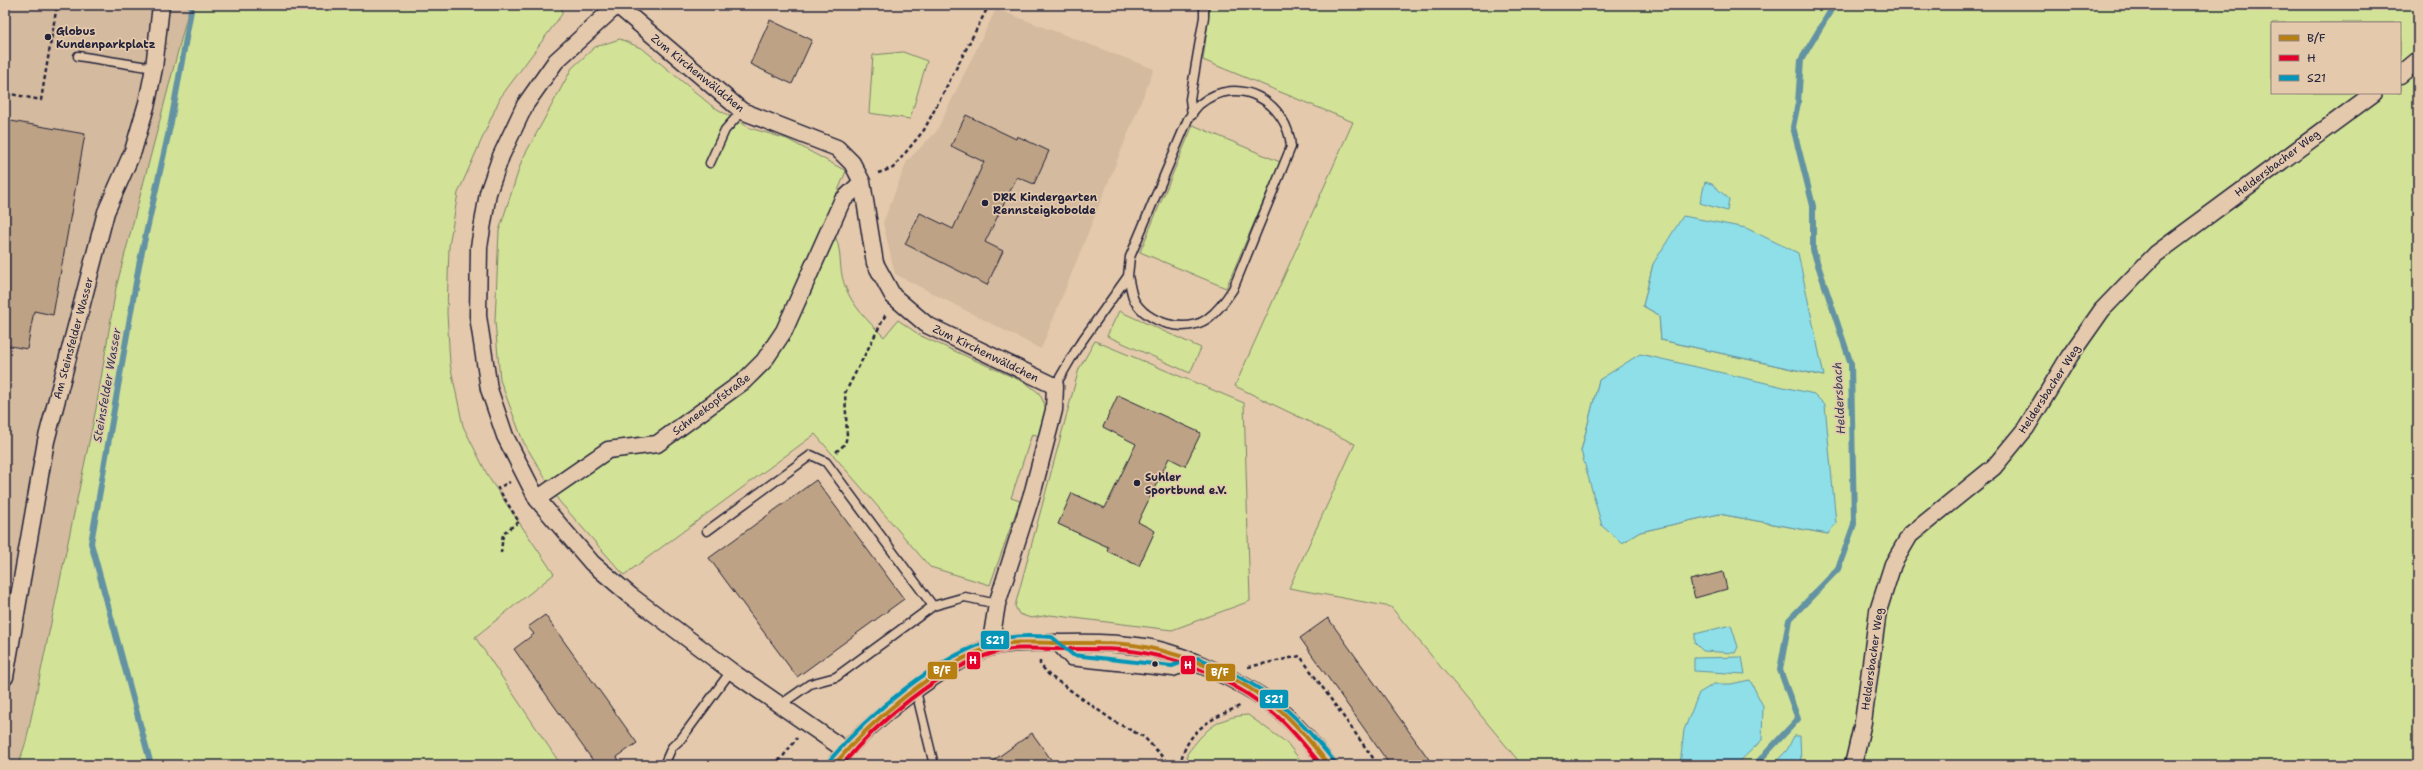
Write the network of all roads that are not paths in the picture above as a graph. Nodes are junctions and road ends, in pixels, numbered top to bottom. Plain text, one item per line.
1 (161, 5) edge
2 (617, 5) edge
3 (1204, 5) edge
4 (78, 56) dead end
5 (2418, 60) edge
6 (154, 68) junction
7 (2401, 74) edge
8 (2373, 94) edge
9 (742, 111) junction
10 (1192, 115) junction
11 (710, 163) dead end
12 (862, 182) junction
13 (1128, 276) junction
14 (1055, 386) junction
15 (537, 499) junction
16 (707, 531) dead end
17 (997, 604) junction
18 (933, 606) junction
19 (1047, 643) junction
20 (990, 647) junction
21 (1196, 664) junction
22 (731, 671) junction
23 (5, 677) edge
24 (916, 691) junction
25 (780, 705) junction
26 (845, 750) junction
27 (664, 765) edge
28 (834, 765) edge
29 (934, 765) edge
30 (1329, 765) edge
31 (1853, 765) edge

1 - 6 street, Am Steinsfelder Wasser
2 - 9 street, Zum Kirchenwäldchen
2 - 15 street
3 - 10 lane
4 - 6 lane
5 - 7 street
6 - 23 street, Am Steinsfelder Wasser
8 - 31 street, Heldersbacher Weg
9 - 11 lane
9 - 12 street, Zum Kirchenwäldchen
10 - 13 lane
10 - 13 lane
12 - 14 street, Zum Kirchenwäldchen
12 - 15 street, Schneekopfstraße
13 - 14 lane
14 - 17 street
15 - 22 street
16 - 18 lane
17 - 18 lane
17 - 20 street
18 - 25 lane
19 - 20 street
19 - 21 street
19 - 21 lane
20 - 24 street
21 - 30 street
22 - 25 street
22 - 27 lane
24 - 26 street
24 - 29 lane
25 - 26 street
26 - 28 street

